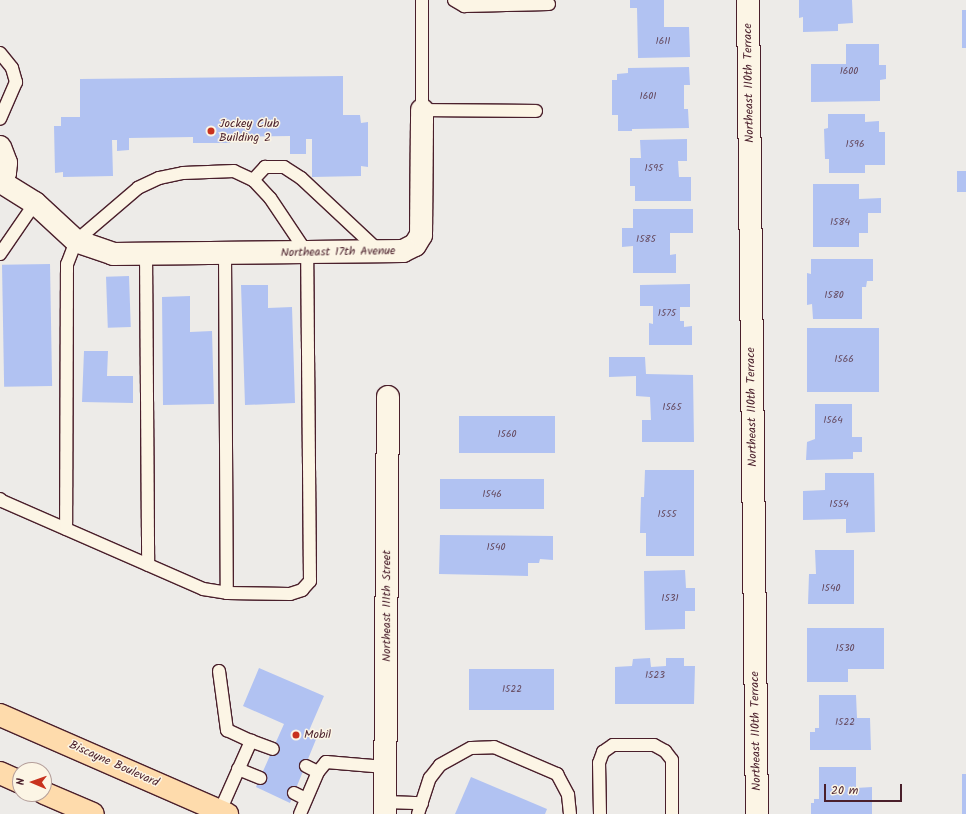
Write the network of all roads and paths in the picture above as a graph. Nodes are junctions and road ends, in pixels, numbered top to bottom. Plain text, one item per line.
1 (422, 0) edge
2 (454, 0) edge
3 (748, 0) edge
4 (549, 4) dead end
5 (0, 53) edge
6 (422, 110) junction
7 (536, 111) dead end
8 (0, 119) edge
9 (0, 147) edge
10 (253, 180) junction
11 (1, 183) edge
12 (35, 203) junction
13 (76, 241) junction
14 (379, 252) junction
15 (146, 253) junction
16 (225, 253) junction
17 (307, 253) junction
18 (0, 254) edge
19 (388, 397) dead end
20 (0, 499) edge
21 (66, 529) junction
22 (148, 565) junction
23 (227, 593) junction
24 (219, 670) dead end
25 (0, 715) edge
26 (251, 741) junction
27 (273, 750) dead end
28 (306, 766) dead end
29 (385, 767) junction
30 (238, 769) junction
31 (318, 772) junction
32 (0, 773) edge
33 (12, 778) edge
34 (260, 778) dead end
35 (294, 794) dead end
36 (52, 796) edge
37 (306, 799) junction
38 (385, 808) edge
39 (420, 808) edge
40 (224, 812) edge
41 (93, 814) edge
42 (300, 814) edge
43 (570, 814) edge
44 (600, 814) edge
45 (672, 814) edge
46 (757, 814) edge

1 - 6 lane
2 - 4 lane
3 - 46 street, Northeast 110th Terrace
5 - 8 lane
6 - 7 lane
6 - 14 street, Northeast 17th Avenue
9 - 11 street
10 - 13 lane
10 - 14 lane
10 - 17 lane
11 - 12 street
12 - 13 street
12 - 18 lane
13 - 15 street, Northeast 17th Avenue
13 - 21 lane
14 - 17 street, Northeast 17th Avenue
15 - 16 street, Northeast 17th Avenue
15 - 22 lane
16 - 17 street, Northeast 17th Avenue
16 - 23 lane
17 - 23 lane
19 - 29 street, Northeast 111th Street
20 - 21 lane
21 - 22 lane
22 - 23 lane
24 - 26 lane
25 - 40 main road, Biscayne Boulevard
26 - 27 lane
26 - 30 lane
28 - 31 lane
29 - 31 lane
29 - 38 street, Northeast 111th Street
30 - 34 lane
30 - 40 lane
31 - 37 lane
32 - 33 main road
35 - 37 lane
36 - 41 main road
37 - 42 lane
38 - 39 lane
39 - 43 lane
44 - 45 lane

